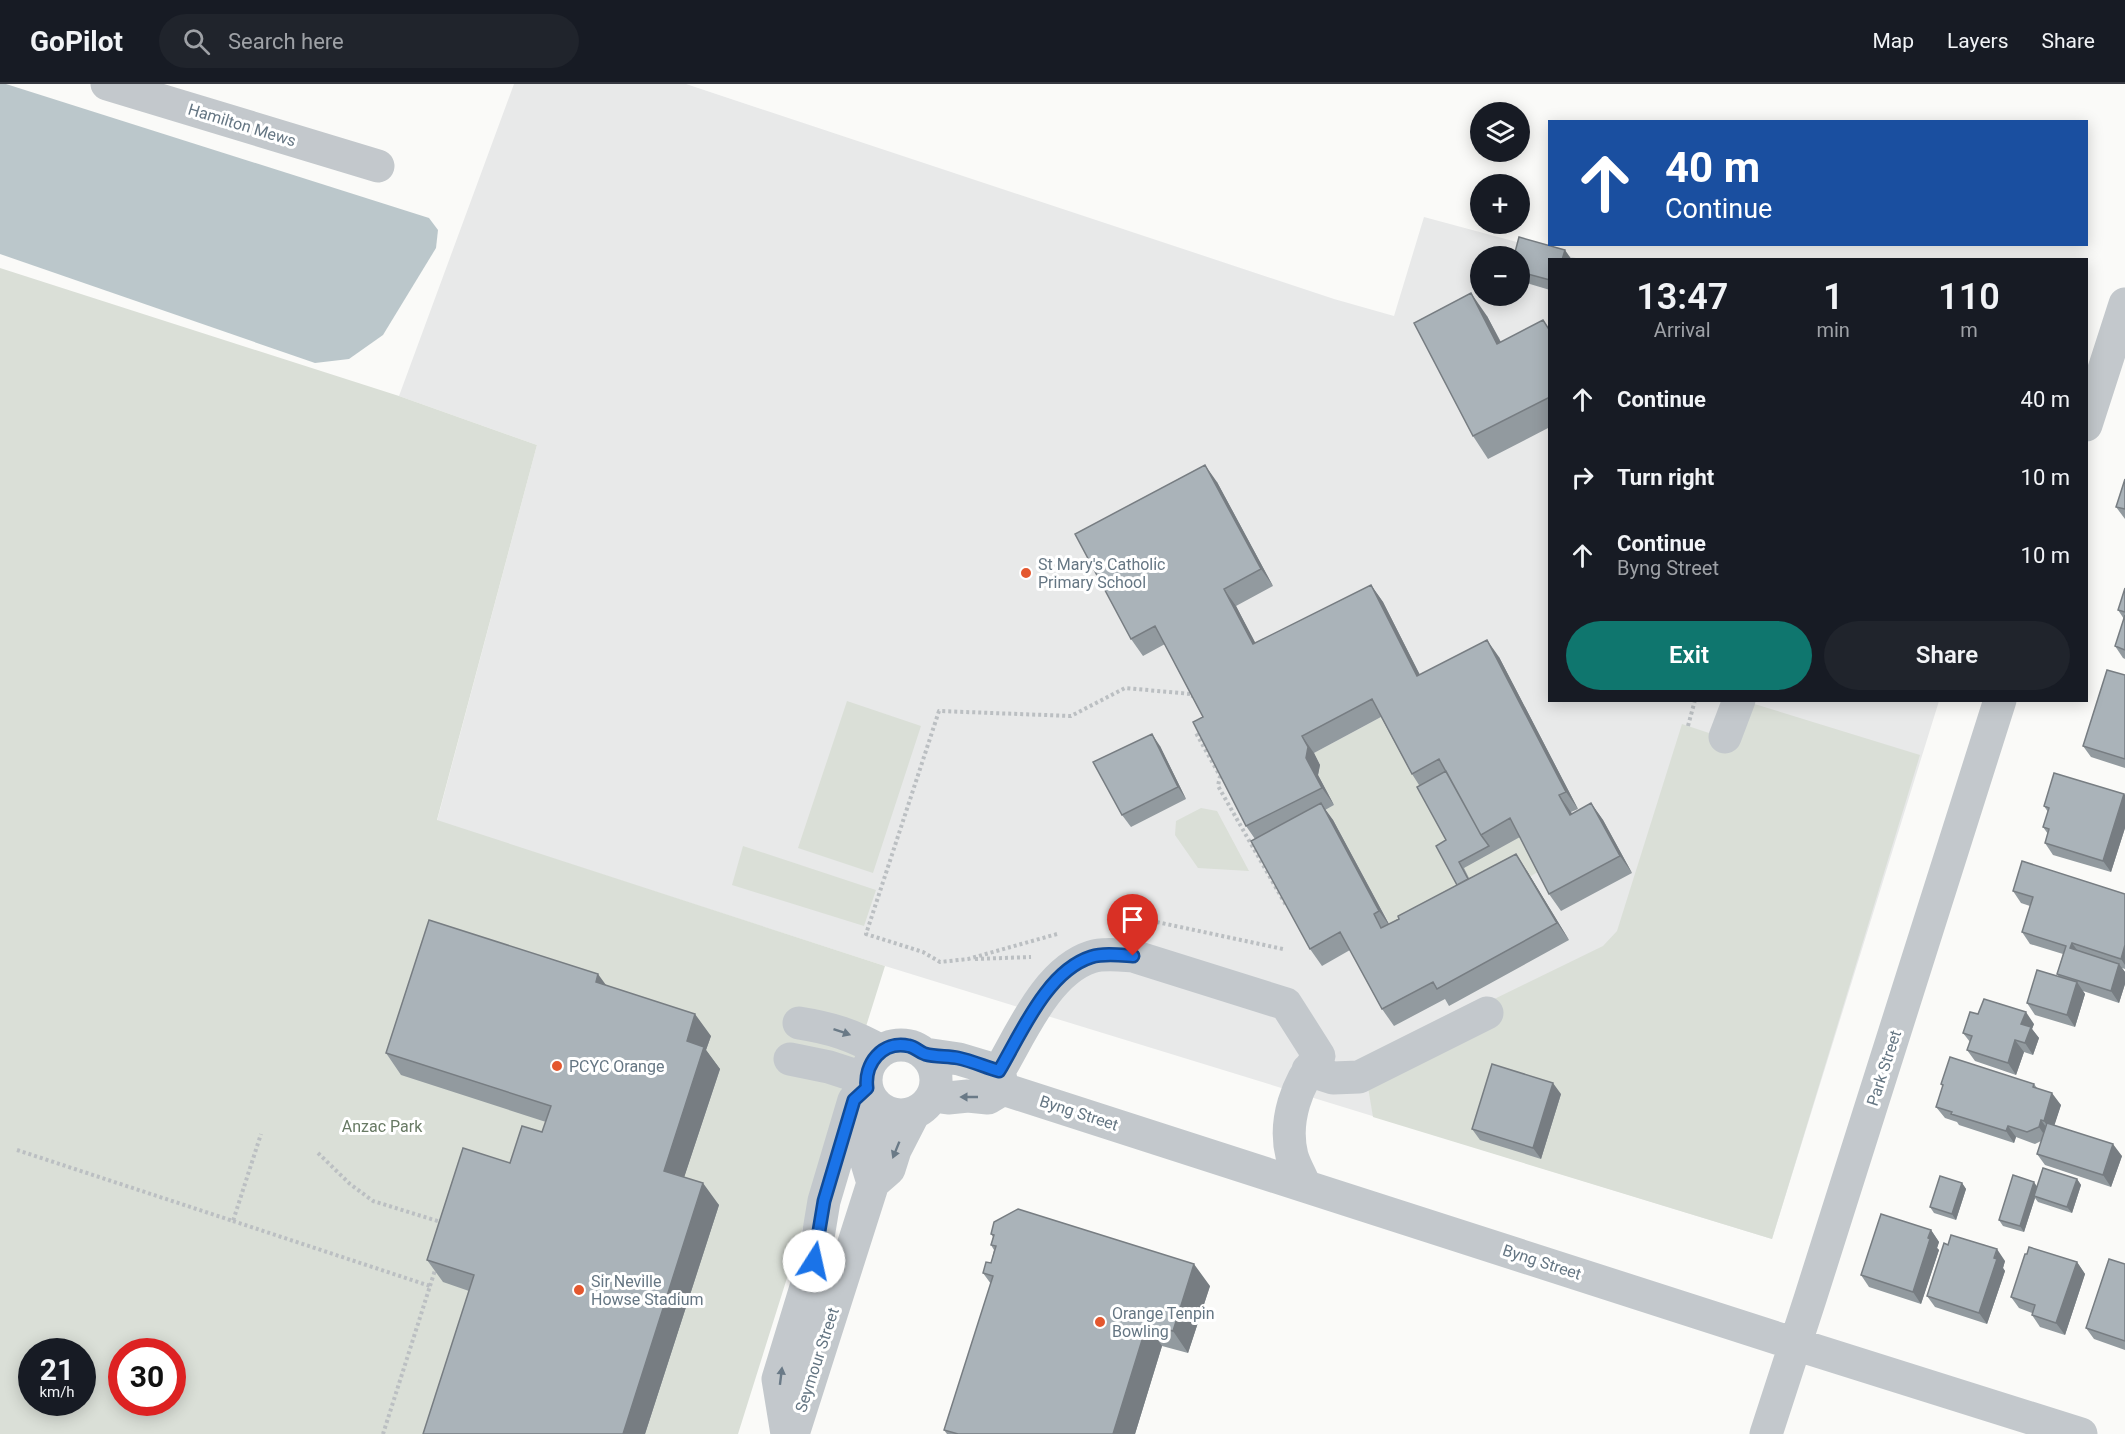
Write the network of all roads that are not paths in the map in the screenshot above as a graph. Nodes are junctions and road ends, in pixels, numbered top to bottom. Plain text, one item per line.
1 (107, 84) edge
2 (378, 166) dead end
3 (2125, 304) edge
4 (2088, 420) edge
5 (1738, 702) edge
6 (1999, 702) edge
7 (1725, 738) dead end
8 (1487, 1013) dead end
9 (800, 1023) dead end
10 (881, 1051) junction
11 (925, 1054) junction
12 (790, 1059) dead end
13 (1308, 1070) junction
14 (1001, 1080) junction
15 (869, 1090) junction
16 (923, 1104) junction
17 (873, 1183) junction
18 (1305, 1186) junction
19 (1796, 1344) junction
20 (787, 1434) edge
21 (793, 1434) edge
22 (1766, 1434) edge
23 (2081, 1434) edge

1 - 2 street, Hamilton Mews
3 - 4 street
5 - 7 street
6 - 19 street, Park Street
8 - 13 street
9 -> 10 street
10 - 11 street
10 - 15 street
11 - 14 street, Byng Street
11 - 16 street
12 - 15 street
13 - 14 street
13 - 18 street
14 -> 16 street
14 - 18 street, Byng Street
15 - 16 street
15 - 17 street, Seymour Street
20 -> 15 street, Seymour Street
16 -> 17 street, Seymour Street
17 - 21 street, Seymour Street
18 - 19 street, Byng Street
19 - 22 street, Park Street
19 - 23 street, Byng Street

